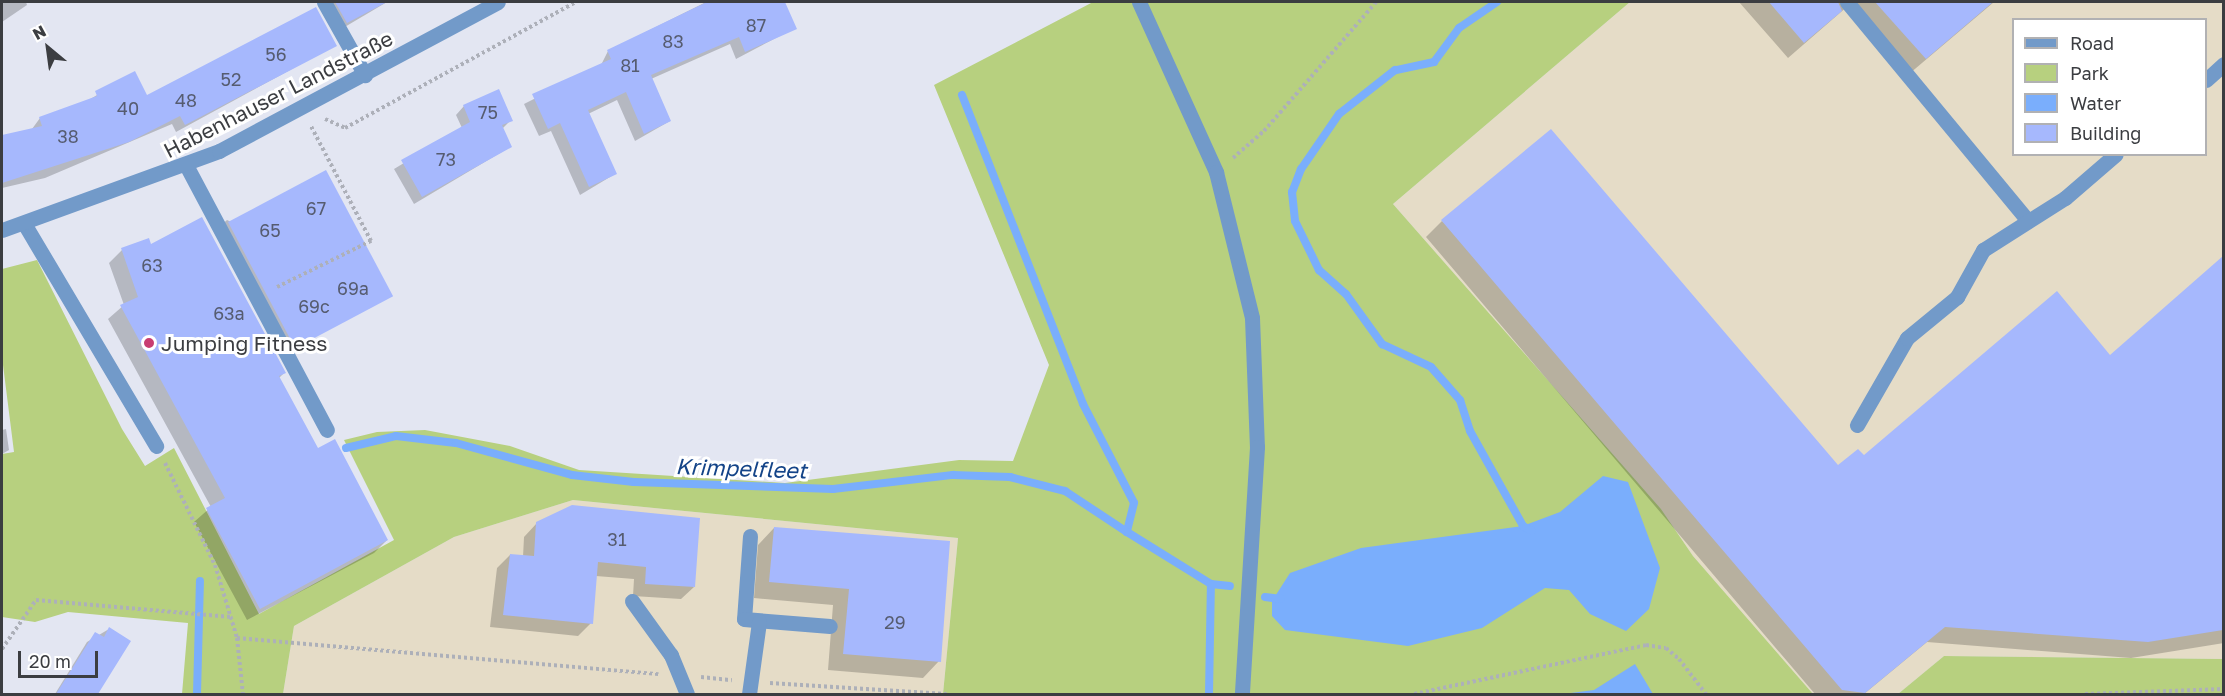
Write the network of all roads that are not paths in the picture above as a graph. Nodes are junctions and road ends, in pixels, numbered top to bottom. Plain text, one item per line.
1 (324, 2) edge
2 (498, 2) edge
3 (1139, 2) edge
4 (1847, 2) edge
5 (2223, 64) edge
6 (365, 75) junction
7 (2207, 78) edge
8 (2113, 156) edge
9 (186, 165) junction
10 (2028, 221) junction
11 (25, 225) junction
12 (2, 230) edge
13 (1857, 425) dead end
14 (327, 430) dead end
15 (156, 447) road end
16 (750, 536) dead end
17 (632, 601) dead end
18 (759, 622) junction
19 (830, 626) dead end
20 (751, 688) edge
21 (687, 694) edge
22 (1242, 694) edge

1 - 6 street
2 - 6 street, Habenhauser Landstraße
3 - 22 street
4 - 10 street
5 - 7 street
6 - 9 street, Habenhauser Landstraße
8 - 10 street
9 - 11 street, Habenhauser Landstraße
9 - 14 street
10 - 13 street
11 - 12 street, Habenhauser Landstraße
11 - 15 street
16 - 18 street
17 - 21 street
18 - 19 street
18 - 20 street

